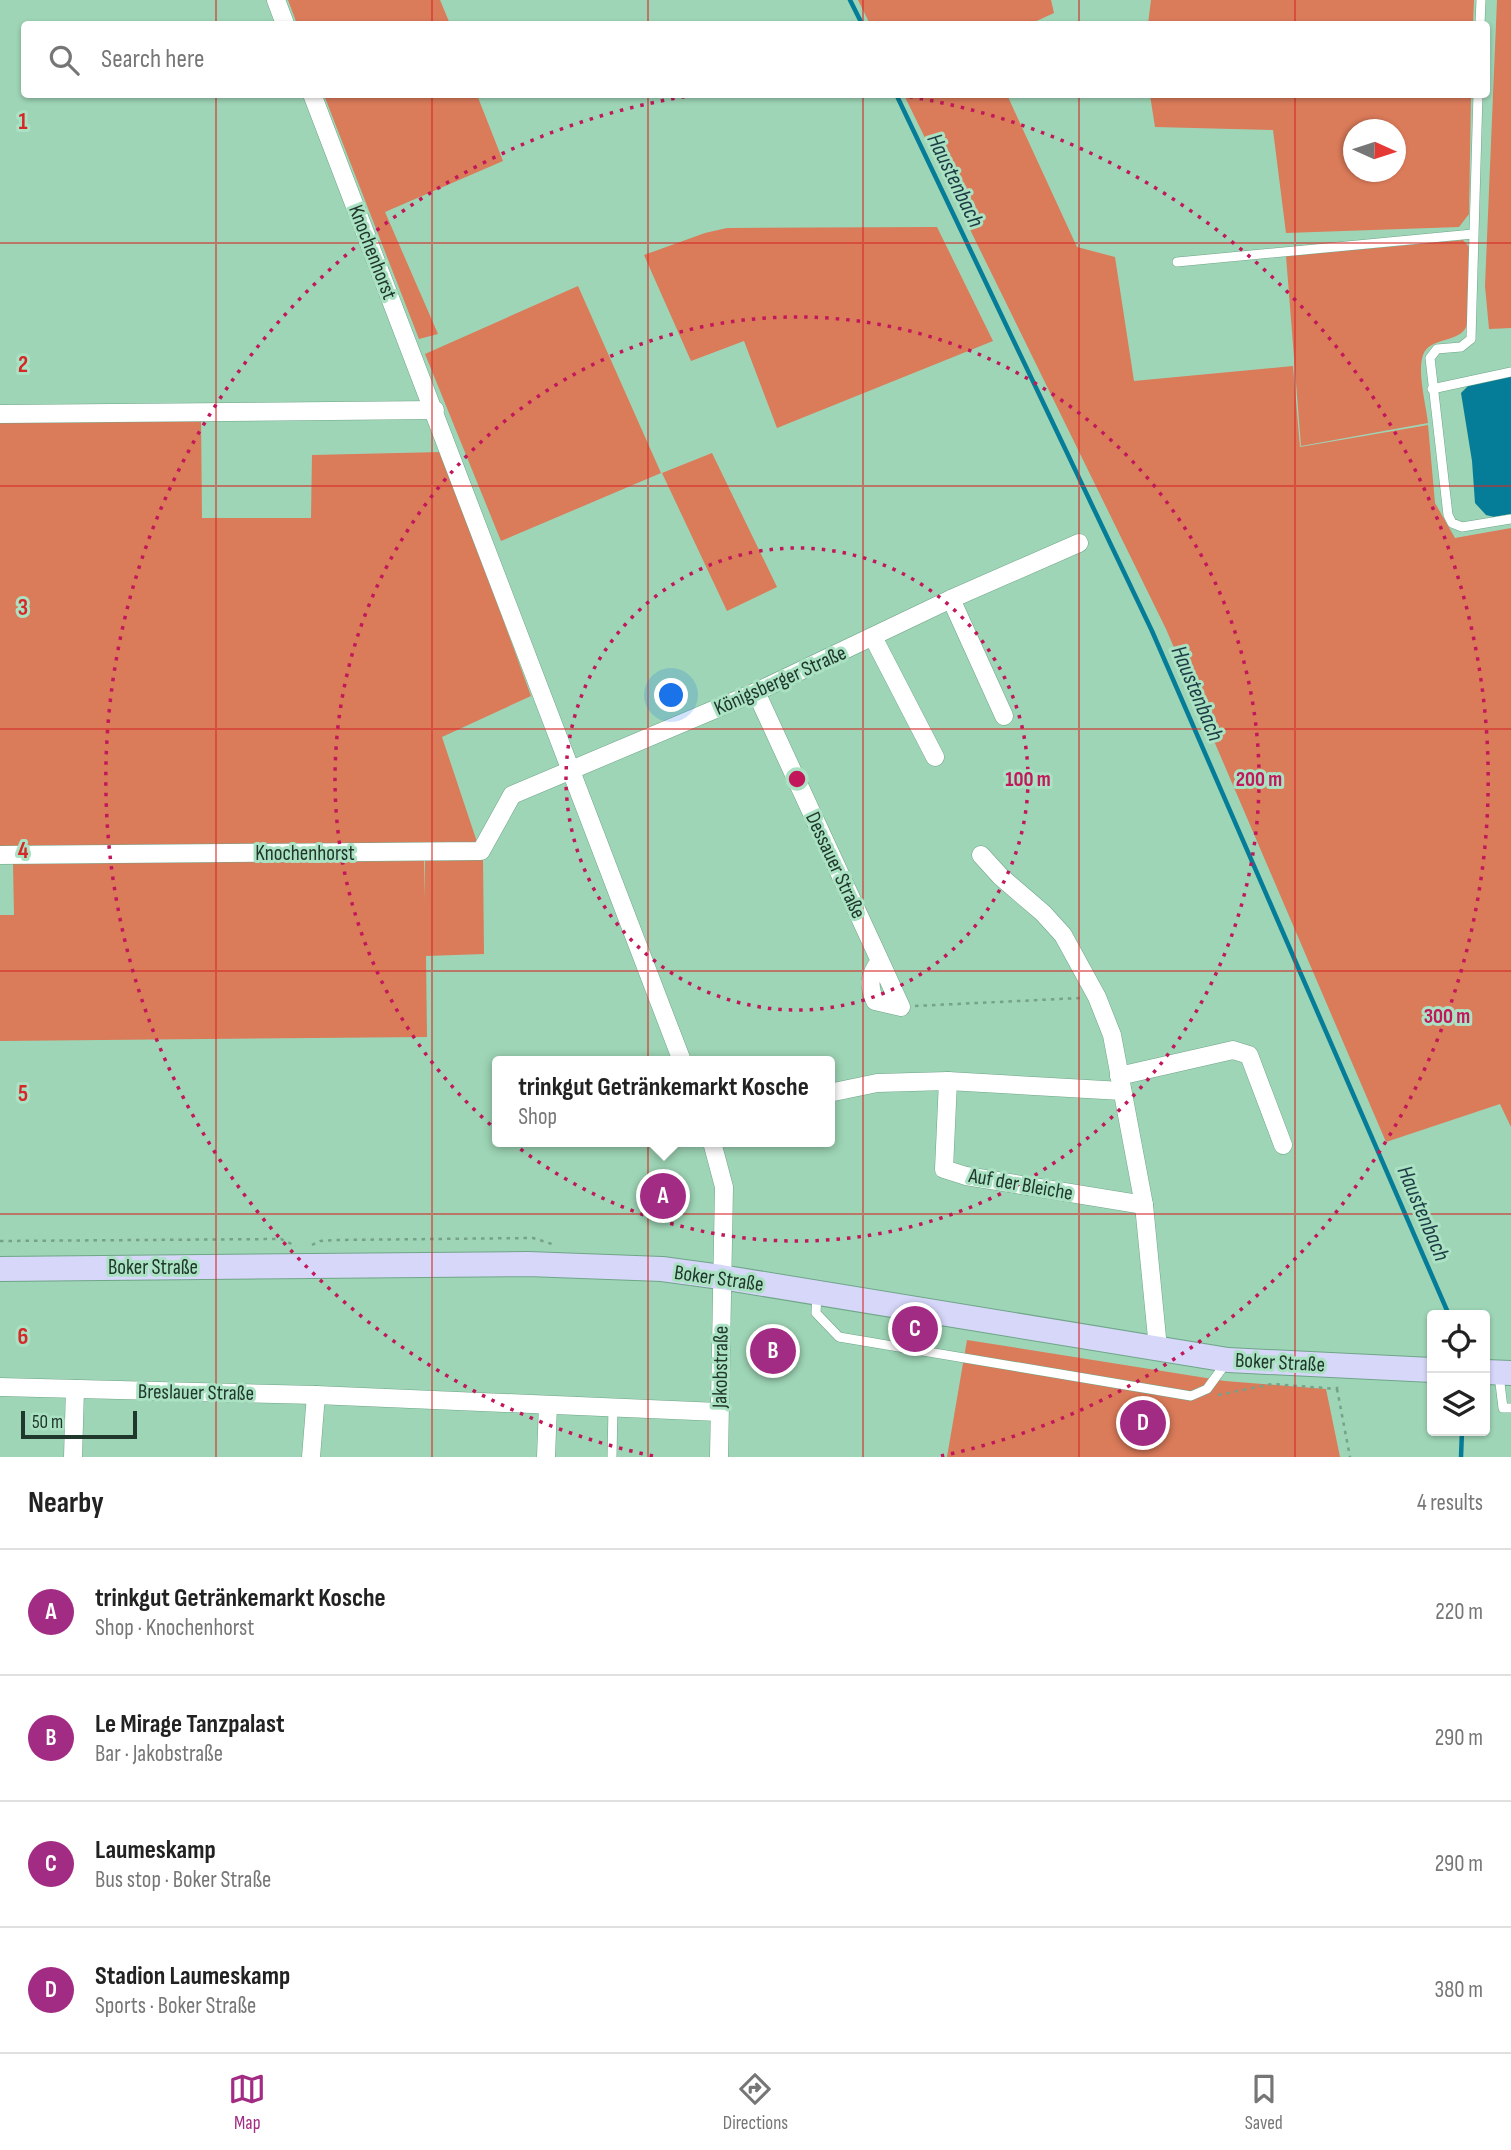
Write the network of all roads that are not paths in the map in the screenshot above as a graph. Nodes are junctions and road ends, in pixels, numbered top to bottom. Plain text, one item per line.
1 (275, 0) edge
2 (1481, 0) edge
3 (284, 21) edge
4 (1480, 21) edge
5 (314, 98) edge
6 (1478, 98) edge
7 (1474, 233) junction
8 (1177, 262) dead end
9 (1511, 372) edge
10 (1432, 389) junction
11 (435, 410) junction
12 (0, 414) edge
13 (1511, 520) edge
14 (1079, 543) dead end
15 (951, 599) junction
16 (873, 638) junction
17 (756, 692) junction
18 (1004, 716) dead end
19 (935, 757) dead end
20 (571, 770) junction
21 (0, 855) edge
22 (981, 855) dead end
23 (901, 1007) road end
24 (680, 1056) edge
25 (948, 1081) junction
26 (1121, 1083) junction
27 (835, 1092) edge
28 (1283, 1145) dead end
29 (713, 1147) edge
30 (1144, 1205) junction
31 (0, 1269) edge
32 (721, 1277) junction
33 (817, 1293) junction
34 (1158, 1348) junction
35 (1227, 1360) junction
36 (1427, 1370) edge
37 (1498, 1372) edge
38 (0, 1387) edge
39 (75, 1389) junction
40 (316, 1395) junction
41 (548, 1405) junction
42 (613, 1407) junction
43 (1511, 1408) edge
44 (719, 1412) junction
45 (73, 1457) edge
46 (311, 1457) edge
47 (546, 1457) edge
48 (612, 1457) edge
49 (719, 1457) edge

1 - 3 street
2 - 4 lane
5 - 11 street, Knochenhorst
6 - 7 lane
7 - 8 lane
7 - 10 lane
9 - 10 lane
10 - 13 lane
11 - 12 street
11 - 20 street, Knochenhorst
14 - 15 street, Königsberger Straße
15 - 16 street, Königsberger Straße
15 - 18 street
16 - 17 street, Königsberger Straße
16 - 19 street, Königsberger Straße
17 - 20 street, Königsberger Straße
17 - 23 street, Dessauer Straße
20 - 21 street, Knochenhorst
20 - 24 street, Knochenhorst
22 - 26 street
25 - 26 street
25 - 27 street
25 - 30 street, Auf der Bleiche
26 - 28 street
26 - 30 street
29 - 32 street
30 - 34 street
31 - 32 main road, Boker Straße
32 - 33 main road, Boker Straße
32 - 44 street, Jakobstraße
33 - 34 main road, Boker Straße
33 - 35 lane
34 - 35 main road, Boker Straße
35 - 36 main road, Boker Straße
37 - 43 lane
38 - 39 street, Breslauer Straße
39 - 40 street, Breslauer Straße
39 - 45 street
40 - 41 street, Breslauer Straße
40 - 46 street
41 - 42 street, Breslauer Straße
41 - 47 street
42 - 44 street, Breslauer Straße
42 - 48 lane
44 - 49 street, Jakobstraße

